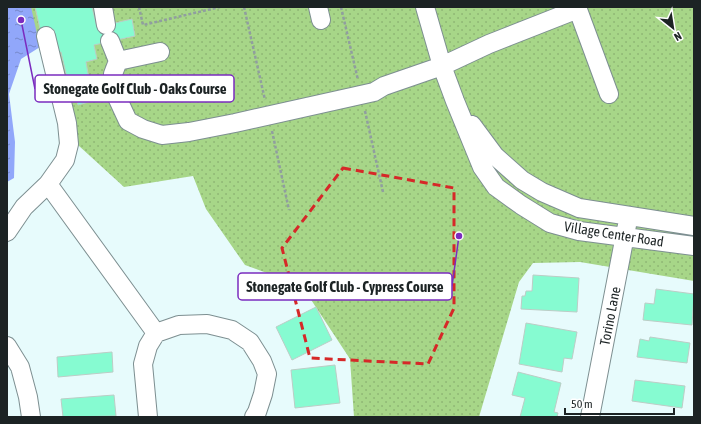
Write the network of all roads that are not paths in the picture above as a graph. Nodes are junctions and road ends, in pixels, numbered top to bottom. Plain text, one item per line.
1 (102, 7) edge
2 (425, 7) edge
3 (577, 8) edge
4 (46, 36) dead end
5 (160, 52) dead end
6 (118, 60) junction
7 (442, 66) junction
8 (609, 94) dead end
9 (455, 101) junction
10 (48, 184) junction
11 (629, 216) junction
12 (694, 226) edge
13 (7, 232) edge
14 (625, 237) junction
15 (694, 246) edge
16 (156, 333) junction
17 (7, 346) edge
18 (31, 417) edge
19 (148, 417) edge
20 (254, 417) edge
21 (590, 417) edge

1 - 6 street
2 - 7 street, Village Center Road
3 - 7 street
3 - 8 street
4 - 10 street
5 - 6 street
6 - 7 street
7 - 9 street, Village Center Road
9 - 11 street, Village Center Road
9 - 14 street, Village Center Road
10 - 13 street
10 - 16 street
11 - 12 street, Village Center Road
11 - 14 street, Torino Lane
14 - 15 street, Village Center Road
14 - 21 street, Torino Lane
16 - 19 street
16 - 20 street
17 - 18 street

